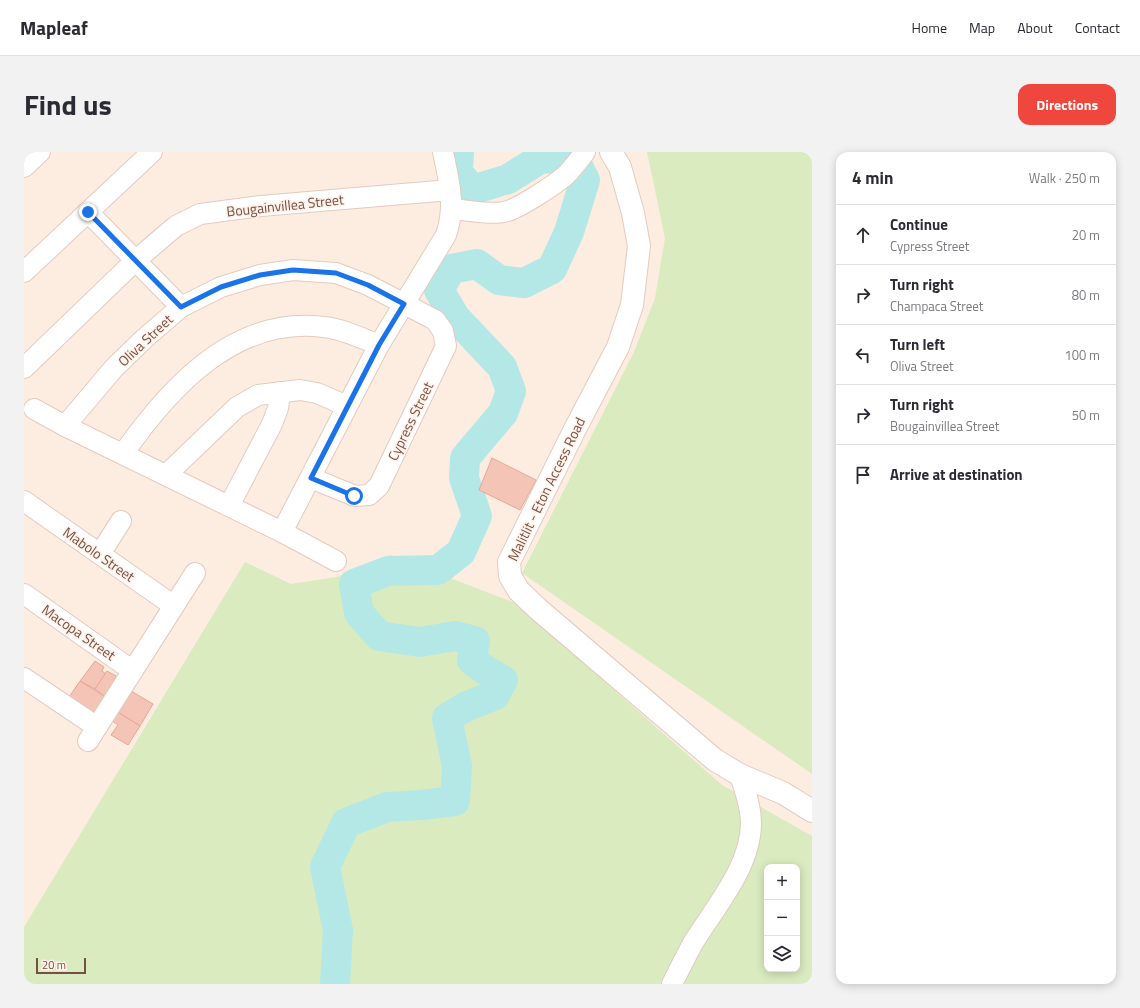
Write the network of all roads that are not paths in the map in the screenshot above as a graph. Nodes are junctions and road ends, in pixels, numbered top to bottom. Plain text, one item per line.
1 (40, 152) edge
2 (152, 152) edge
3 (443, 152) edge
4 (585, 152) edge
5 (610, 152) edge
6 (24, 167) edge
7 (450, 190) junction
8 (452, 209) junction
9 (88, 212) junction
10 (136, 260) junction
11 (24, 272) edge
12 (404, 304) junction
13 (181, 307) junction
14 (379, 345) junction
15 (24, 368) edge
16 (280, 392) junction
17 (347, 406) junction
18 (34, 410) dead end
19 (65, 426) junction
20 (124, 454) junction
21 (166, 475) junction
22 (311, 478) junction
23 (24, 501) edge
24 (229, 506) junction
25 (121, 522) dead end
26 (282, 532) junction
27 (100, 554) junction
28 (336, 561) dead end
29 (196, 573) dead end
30 (24, 594) edge
31 (174, 606) junction
32 (133, 671) junction
33 (24, 678) edge
34 (740, 775) junction
35 (812, 810) edge
36 (672, 984) edge

1 - 6 street
2 - 9 street
3 - 7 street
4 - 8 street
5 - 34 street, Malitlit - Eton Access Road
7 - 8 street
7 - 10 street, Bougainvillea Street
8 - 12 street
9 - 10 street
9 - 11 street
10 - 13 street
10 - 15 street, Bougainvillea Street
12 - 13 street, Oliva Street
12 - 14 street
12 - 22 street, Cypress Street
13 - 19 street, Oliva Street
14 - 17 street
14 - 20 street
16 - 17 street
16 - 21 street
16 - 24 street
17 - 22 street
18 - 19 street
19 - 20 street
20 - 21 street
21 - 24 street
22 - 26 street
23 - 27 street, Mabolo Street
24 - 26 street
25 - 27 street
26 - 28 street
27 - 31 street, Mabolo Street
29 - 31 street
30 - 32 street, Macopa Street
31 - 32 street
32 - 33 street
34 - 35 street, Malitlit - Eton Access Road
34 - 36 street

